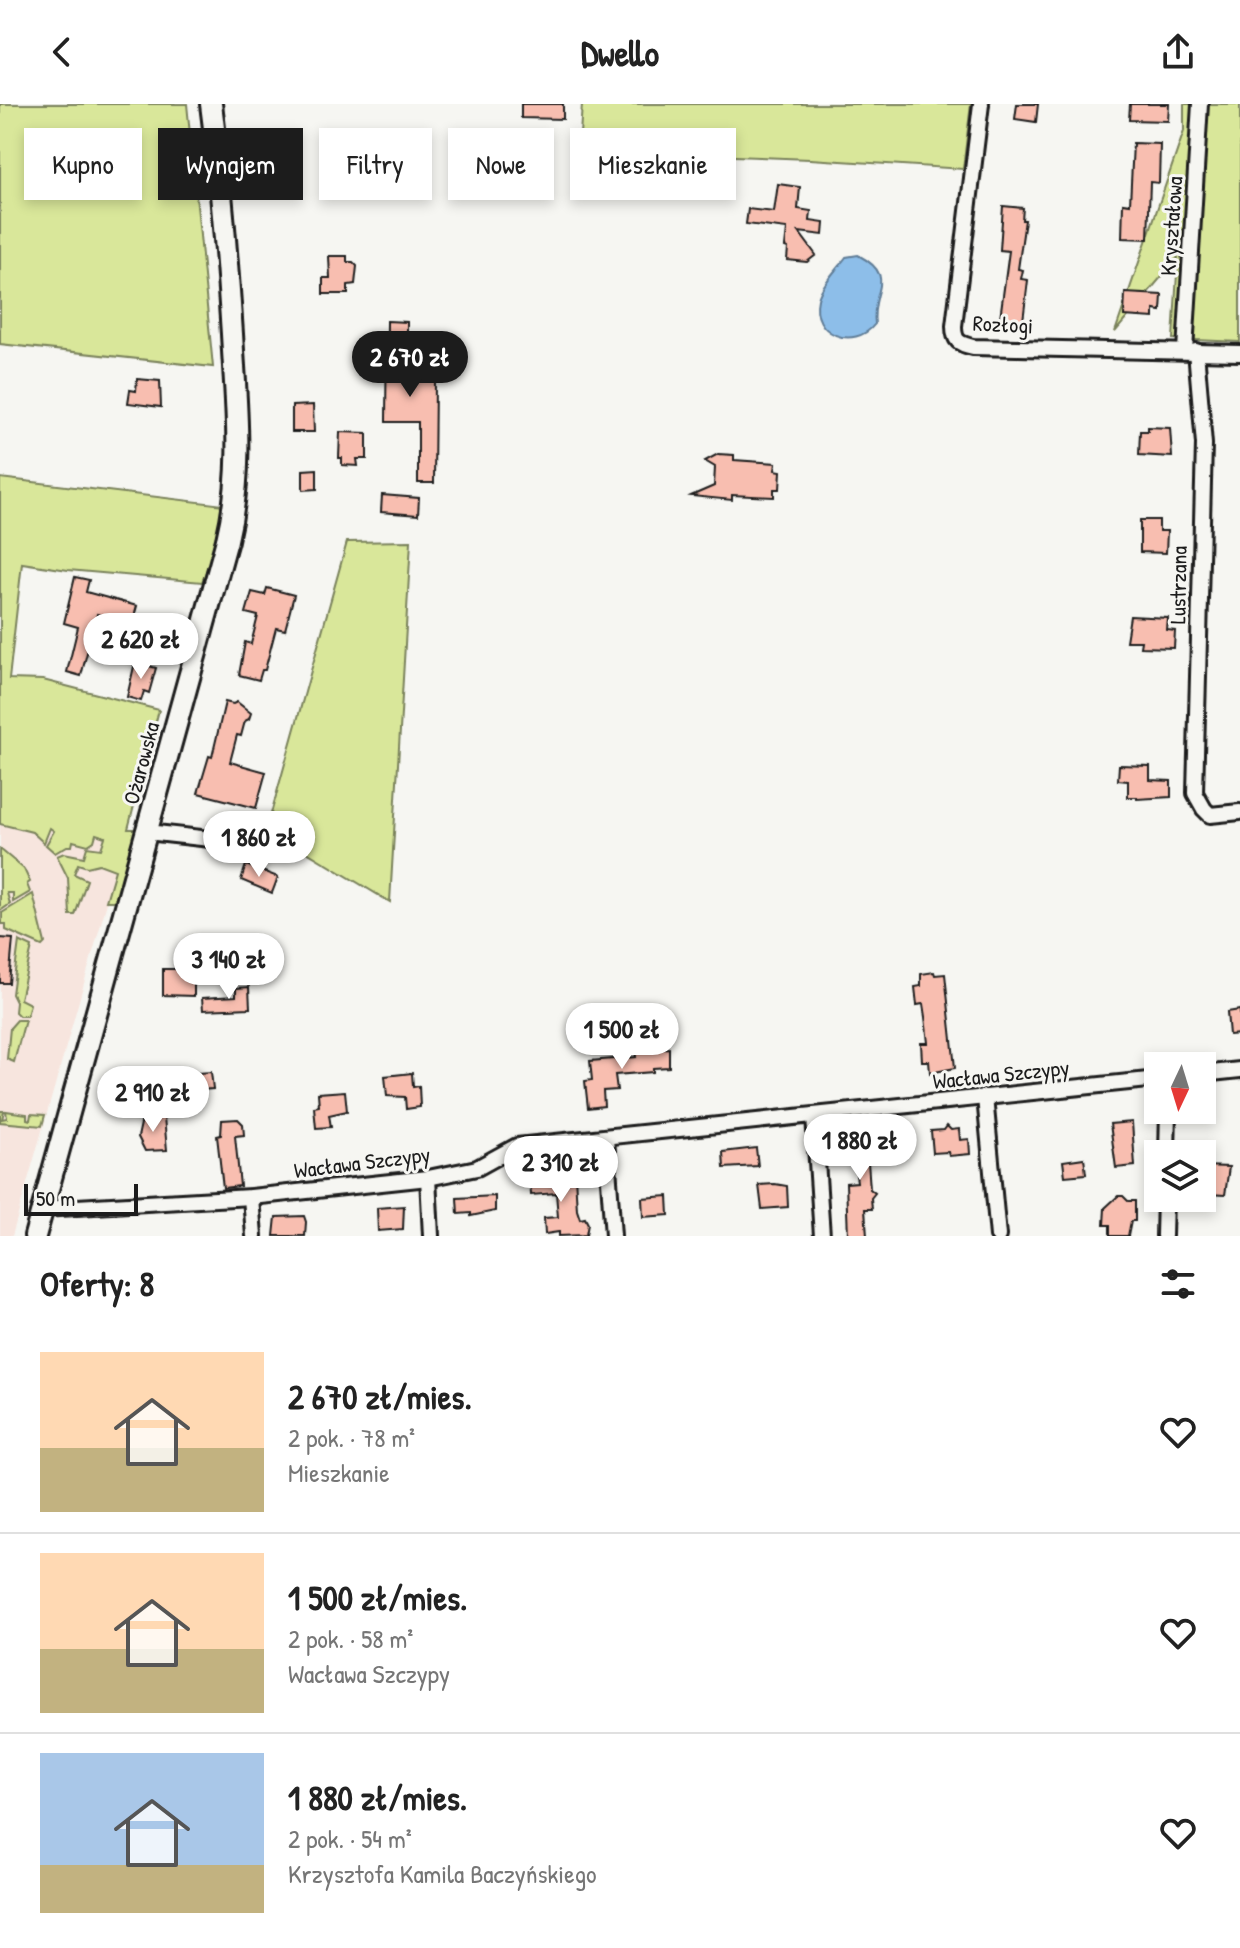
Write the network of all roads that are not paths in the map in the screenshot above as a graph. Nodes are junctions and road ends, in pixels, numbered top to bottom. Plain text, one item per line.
1 (211, 104) edge
2 (981, 104) edge
3 (1200, 104) edge
4 (1191, 351) junction
5 (1240, 353) edge
6 (1240, 812) edge
7 (147, 832) junction
8 (265, 845) dead end
9 (1240, 1070) edge
10 (1216, 1073) edge
11 (1144, 1080) edge
12 (985, 1097) junction
13 (814, 1116) junction
14 (606, 1138) junction
15 (428, 1178) junction
16 (251, 1197) junction
17 (42, 1209) junction
18 (1165, 1212) edge
19 (35, 1236) edge
20 (254, 1236) edge
21 (431, 1236) edge
22 (613, 1236) edge
23 (822, 1236) edge
24 (998, 1236) edge
25 (1164, 1236) edge

1 - 7 main road, Ożarowska
2 - 4 street, Rozłogi
3 - 4 street, Kryształowa
4 - 5 street, Rozłogi
4 - 6 street, Lustrzana
7 - 8 street
7 - 17 main road, Ożarowska
9 - 10 street
11 - 12 street, Wacława Szczypy
12 - 13 street, Wacława Szczypy
12 - 24 street
13 - 14 street, Wacława Szczypy
13 - 23 street
14 - 15 street, Wacława Szczypy
14 - 22 street
15 - 16 street, Wacława Szczypy
15 - 21 street
16 - 17 street, Wacława Szczypy
16 - 20 street
17 - 19 main road, Ożarowska
18 - 25 street

